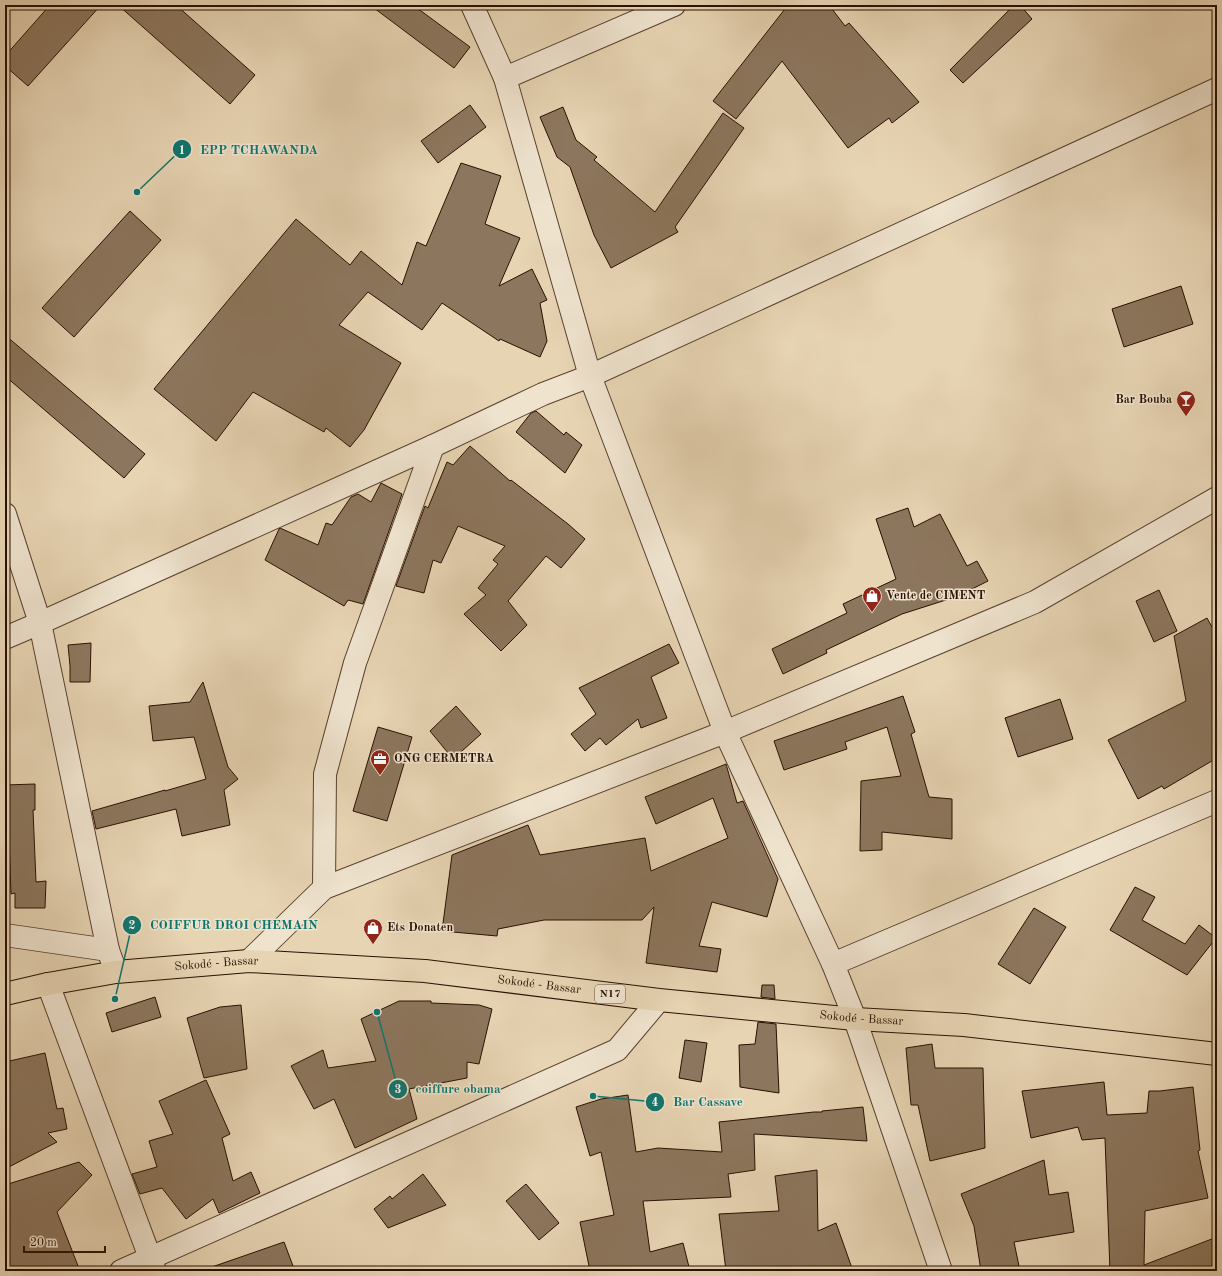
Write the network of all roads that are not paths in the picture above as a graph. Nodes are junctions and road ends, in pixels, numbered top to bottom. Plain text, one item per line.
1 (472, 5) edge
2 (674, 5) edge
3 (505, 78) junction
4 (1217, 89) edge
5 (590, 376) junction
6 (433, 446) junction
7 (1217, 498) edge
8 (5, 514) edge
9 (40, 624) junction
10 (5, 638) edge
11 (725, 732) junction
12 (1217, 801) edge
13 (324, 888) junction
14 (5, 935) edge
15 (108, 950) junction
16 (249, 961) junction
17 (833, 964) junction
18 (116, 972) junction
19 (48, 984) junction
20 (5, 994) edge
21 (659, 1000) junction
22 (855, 1019) junction
23 (1217, 1054) edge
24 (153, 1264) edge
25 (121, 1271) edge
26 (941, 1271) edge

1 - 3 street
2 - 3 street
3 - 5 street
4 - 5 street
5 - 6 street
5 - 11 street
6 - 9 street
6 - 13 street
7 - 11 street
8 - 9 street
9 - 10 street
9 - 15 street
11 - 13 street
11 - 17 street
12 - 17 street
13 - 16 street
14 - 15 street
15 - 18 street
16 - 18 main road, Sokodé - Bassar / N17
16 - 21 main road, Sokodé - Bassar / N17
17 - 22 street
18 - 19 main road, Sokodé - Bassar / N17
19 - 20 main road, Sokodé - Bassar / N17
19 - 24 street
21 - 22 main road, Sokodé - Bassar / N17
21 - 24 street
22 - 23 main road, Sokodé - Bassar / N17
22 - 26 street
24 - 25 street

